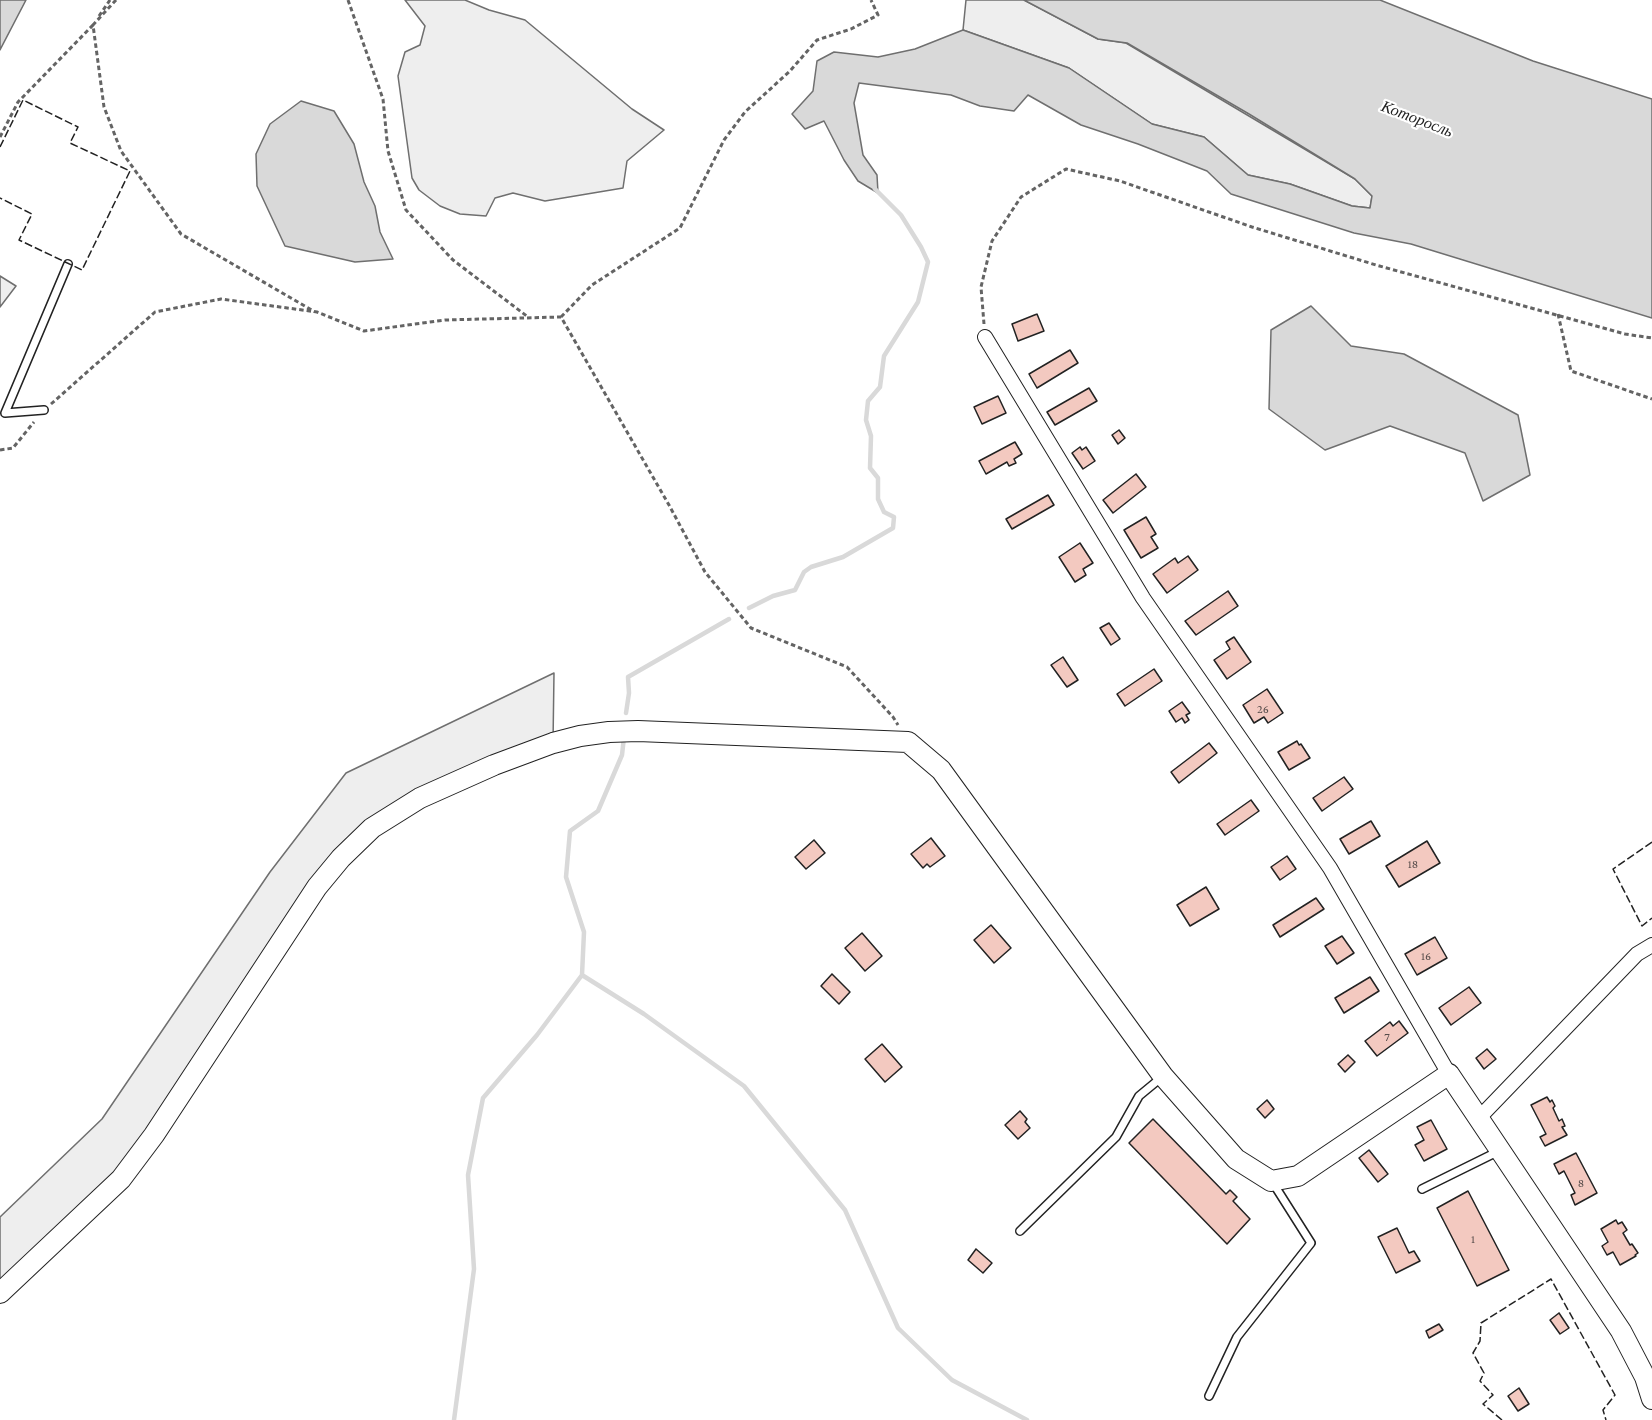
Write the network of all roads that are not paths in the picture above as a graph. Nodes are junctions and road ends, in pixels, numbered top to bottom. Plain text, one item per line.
1 (68, 264) dead end
2 (985, 337) road end
3 (44, 410) road end
4 (1652, 945) edge
5 (1449, 1074) junction
6 (1163, 1076) junction
7 (1478, 1119) junction
8 (1499, 1151) junction
9 (1271, 1181) junction
10 (1422, 1189) dead end
11 (1020, 1231) dead end
12 (0, 1293) edge
13 (1209, 1396) dead end
14 (1652, 1399) edge

1 - 3 lane
2 - 5 street
4 - 7 street
5 - 7 street
5 - 9 street
6 - 9 street
6 - 11 lane
6 - 12 street
7 - 8 street
8 - 10 lane
8 - 14 street
9 - 13 lane

